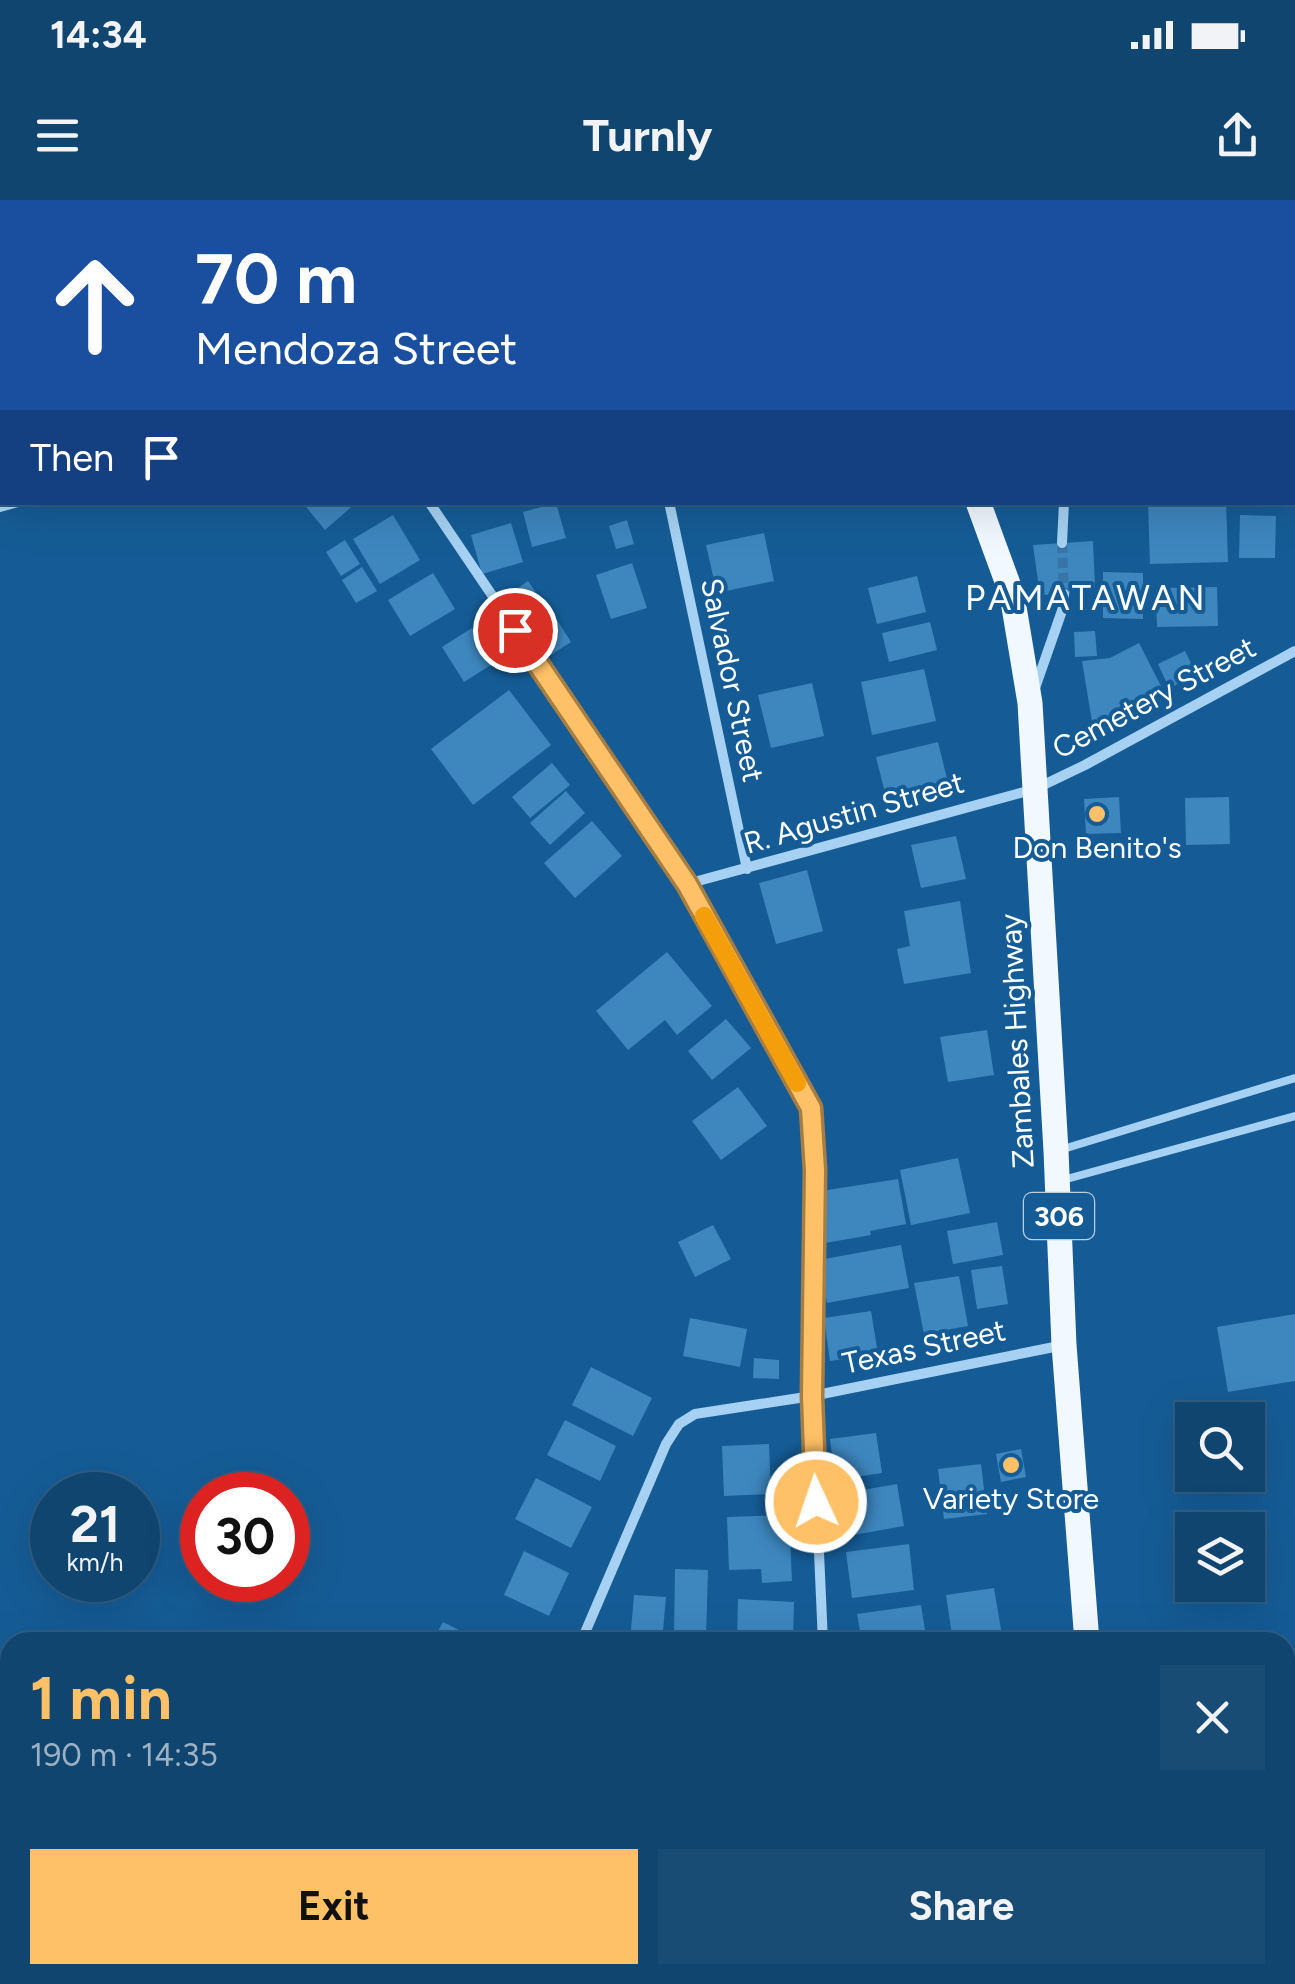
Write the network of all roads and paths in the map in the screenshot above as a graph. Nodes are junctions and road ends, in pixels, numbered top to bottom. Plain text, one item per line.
1 (431, 505) edge
2 (670, 505) edge
3 (979, 505) edge
4 (1064, 505) edge
5 (1062, 543) tunnel mouth
6 (1064, 594) tunnel mouth
7 (1295, 651) edge
8 (1030, 704) junction
9 (1035, 789) junction
10 (748, 869) junction
11 (687, 884) junction
12 (1295, 1078) edge
13 (1295, 1116) edge
14 (1056, 1151) junction
15 (1058, 1182) junction
16 (1064, 1344) junction
17 (812, 1396) junction
18 (584, 1632) edge
19 (823, 1632) edge
20 (1085, 1632) edge

1 - 11 street
2 - 10 street, Salvador Street
3 - 8 main road, Zambales Highway / 306
4 - 5 street
6 - 8 street
7 - 9 street, Cemetery Street
8 - 9 main road, Zambales Highway / 306
9 - 10 street, R. Agustin Street
9 - 14 main road, Zambales Highway / 306
10 - 11 street, R. Agustin Street
11 - 17 street
12 - 14 lane
13 - 15 lane
14 - 15 main road, Zambales Highway / 306
15 - 16 main road, Zambales Highway / 306
16 - 17 street, Texas Street
16 - 20 main road, Zambales Highway / 306
17 - 18 street, Texas Street
17 - 19 street

